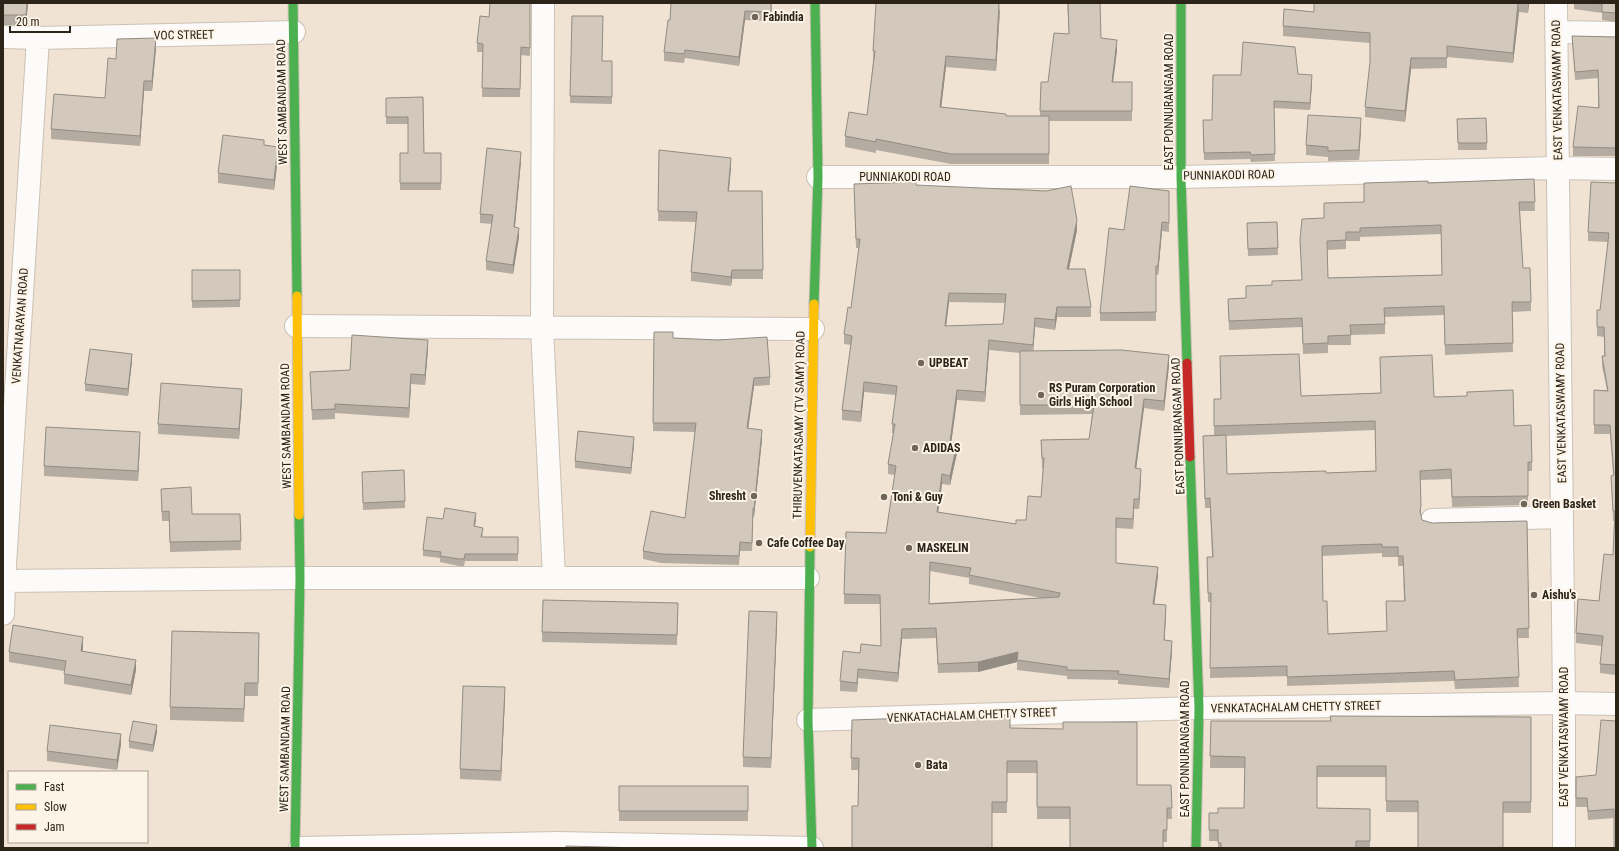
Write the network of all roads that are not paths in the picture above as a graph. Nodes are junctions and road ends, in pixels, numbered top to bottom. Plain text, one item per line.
1 (294, 3) edge
2 (543, 3) edge
3 (815, 3) edge
4 (1181, 3) edge
5 (1556, 3) edge
6 (294, 32) junction
7 (1557, 32) junction
8 (1616, 33) edge
9 (3, 37) edge
10 (38, 38) junction
11 (1558, 168) junction
12 (1616, 169) edge
13 (1181, 176) junction
14 (818, 177) junction
15 (296, 326) junction
16 (542, 328) junction
17 (813, 329) junction
18 (1562, 517) junction
19 (1432, 520) dead end
20 (554, 577) junction
21 (300, 578) junction
22 (808, 578) junction
23 (3, 581) edge
24 (3, 614) edge
25 (1564, 703) junction
26 (1616, 704) edge
27 (1199, 708) junction
28 (808, 720) junction
29 (557, 846) edge
30 (295, 848) edge
31 (300, 848) edge
32 (812, 848) edge
33 (1196, 848) edge
34 (1564, 848) edge

1 - 6 street, WEST SAMBANDAM ROAD
2 - 16 street
3 - 14 street, THIRUVENKATASAMY (TV SAMY) ROAD
4 - 13 street, EAST PONNURANGAM ROAD
5 - 7 street, EAST VENKATASWAMY ROAD
6 - 10 street, VOC STREET
6 - 15 street, WEST SAMBANDAM ROAD
7 - 8 street
7 - 11 street, EAST VENKATASWAMY ROAD
9 - 10 street, VOC STREET
10 - 23 street, VENKATNARAYAN ROAD
11 - 12 street, PUNNIAKODI ROAD
11 - 13 street, PUNNIAKODI ROAD
11 - 18 street, EAST VENKATASWAMY ROAD
13 - 14 street, PUNNIAKODI ROAD
13 - 27 street, EAST PONNURANGAM ROAD
14 - 17 street, THIRUVENKATASAMY (TV SAMY) ROAD
15 - 16 street
15 - 21 street, WEST SAMBANDAM ROAD
16 - 17 street
16 - 20 street
17 - 22 street, THIRUVENKATASAMY (TV SAMY) ROAD
18 - 19 street
18 - 25 street, EAST VENKATASWAMY ROAD
20 - 21 street
20 - 22 street
21 - 23 street
21 - 30 street, WEST SAMBANDAM ROAD
22 - 28 street, THIRUVENKATASAMY (TV SAMY) ROAD
23 - 24 street, VENKATNARAYAN ROAD
25 - 26 street, VENKATACHALAM CHETTY STREET
25 - 27 street, VENKATACHALAM CHETTY STREET
25 - 34 street, EAST VENKATASWAMY ROAD
27 - 28 street, VENKATACHALAM CHETTY STREET
27 - 33 street, EAST PONNURANGAM ROAD
28 - 32 street, THIRUVENKATASAMY (TV SAMY) ROAD
29 - 31 street
29 - 32 street

